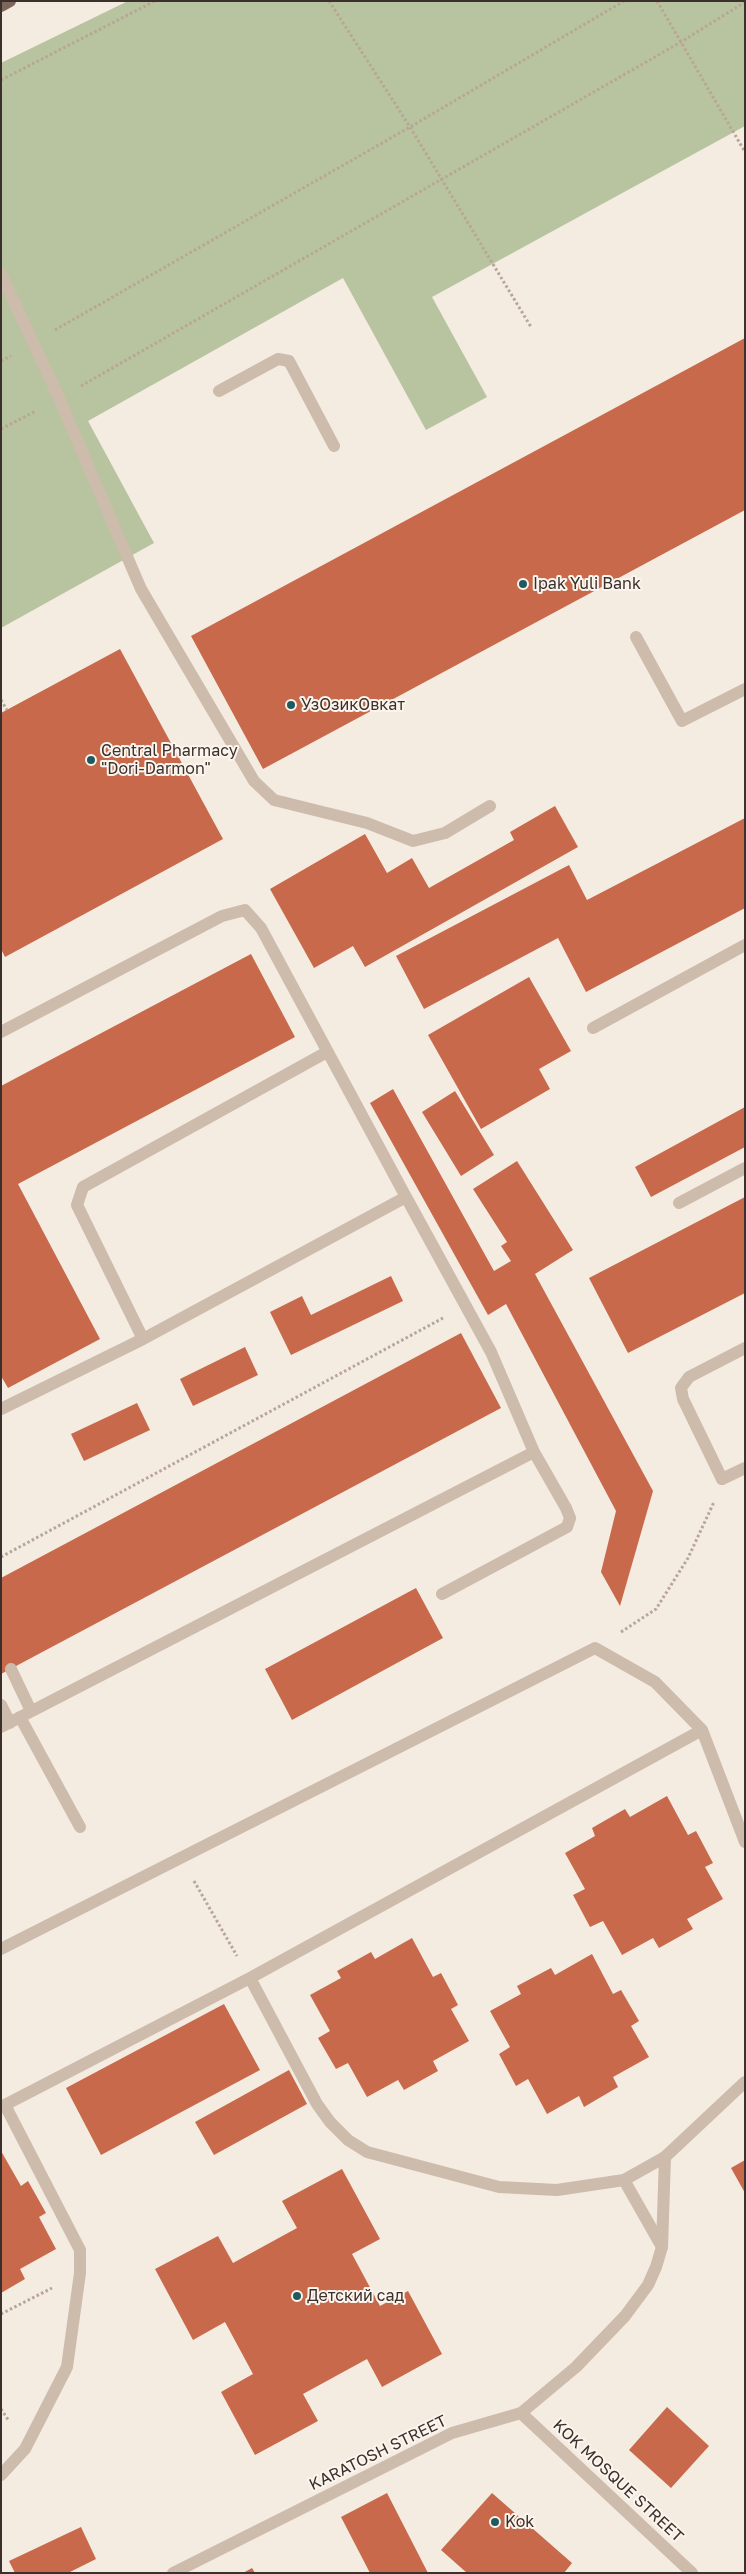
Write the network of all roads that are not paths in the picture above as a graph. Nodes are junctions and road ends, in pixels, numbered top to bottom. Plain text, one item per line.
1 (10, 1) edge
2 (1, 6) edge
3 (1, 274) edge
4 (219, 391) dead end
5 (334, 446) dead end
6 (636, 637) dead end
7 (745, 689) edge
8 (490, 806) dead end
9 (745, 945) edge
10 (593, 1028) dead end
11 (1, 1032) edge
12 (327, 1052) junction
13 (745, 1168) edge
14 (406, 1197) junction
15 (679, 1204) dead end
16 (143, 1339) junction
17 (745, 1348) edge
18 (1, 1409) edge
19 (534, 1452) junction
20 (745, 1468) edge
21 (442, 1594) dead end
22 (11, 1669) dead end
23 (1, 1705) edge
24 (16, 1720) edge
25 (702, 1730) junction
26 (80, 1827) dead end
27 (745, 1842) edge
28 (1, 1949) edge
29 (250, 1978) junction
30 (745, 2082) edge
31 (3, 2106) edge
32 (665, 2157) junction
33 (624, 2180) junction
34 (662, 2247) junction
35 (521, 2413) junction
36 (1, 2475) edge
37 (173, 2573) edge
38 (692, 2573) edge

1 - 2 main road
3 - 8 street
4 - 5 street
6 - 7 street
9 - 10 street
11 - 12 street
12 - 14 street
12 - 16 street
13 - 15 street
14 - 16 street
14 - 19 street
16 - 18 street
17 - 20 street
19 - 21 street
19 - 24 street
22 - 24 street
23 - 24 street
24 - 26 street
25 - 27 street
25 - 28 street
25 - 29 street
29 - 31 street
29 - 33 street
30 - 32 street
31 - 36 street
32 - 33 street
32 - 34 street, KARATOSH STREET
33 - 34 street
34 - 35 street, KARATOSH STREET
35 - 37 street, KARATOSH STREET
35 - 38 street, KOK MOSQUE STREET

